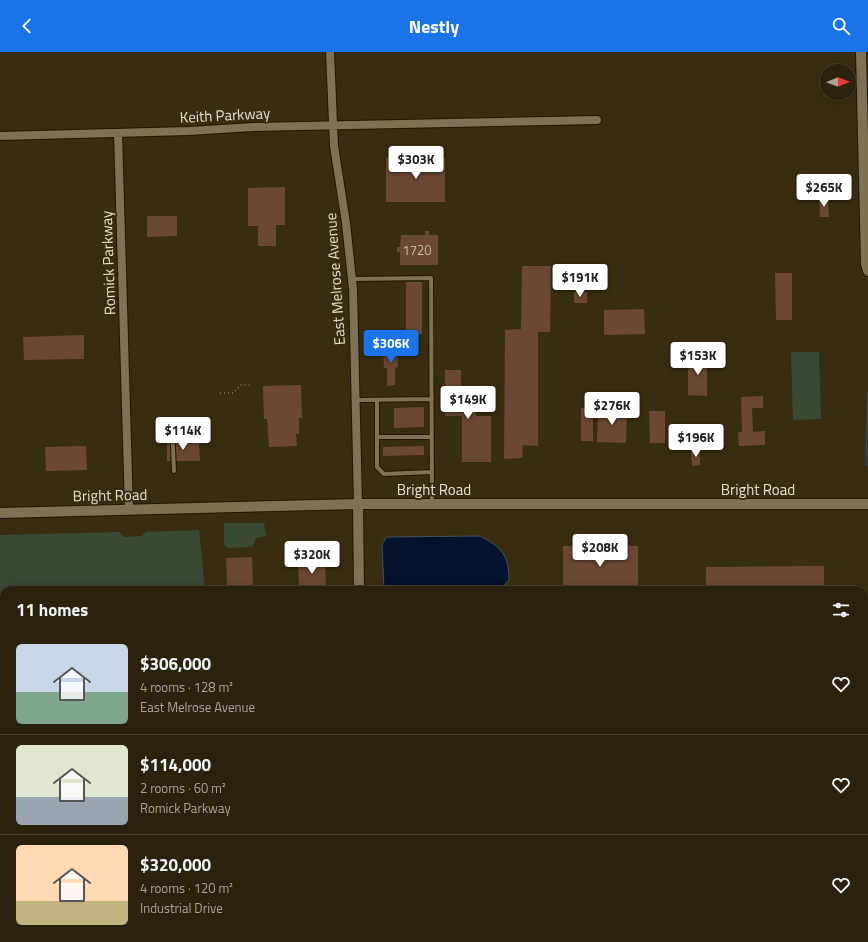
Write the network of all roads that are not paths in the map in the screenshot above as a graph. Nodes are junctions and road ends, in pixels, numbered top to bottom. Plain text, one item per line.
1 (330, 52) edge
2 (861, 52) edge
3 (597, 120) dead end
4 (332, 125) junction
5 (118, 134) junction
6 (0, 136) edge
7 (868, 271) edge
8 (352, 279) junction
9 (432, 399) junction
10 (356, 400) junction
11 (376, 400) junction
12 (172, 423) dead end
13 (377, 437) junction
14 (432, 437) junction
15 (174, 471) dead end
16 (432, 472) junction
17 (358, 504) junction
18 (432, 504) junction
19 (868, 504) edge
20 (129, 510) junction
21 (0, 513) edge
22 (359, 586) edge

1 - 4 street, East Melrose Avenue
2 - 7 main road
3 - 4 street, Keith Parkway
4 - 5 street, Keith Parkway
4 - 8 street, East Melrose Avenue
5 - 6 street
5 - 20 street, Romick Parkway
8 - 9 lane
8 - 10 street, East Melrose Avenue
9 - 11 lane
9 - 14 lane
10 - 11 lane
10 - 17 street, East Melrose Avenue
11 - 13 lane
12 - 15 lane
13 - 14 lane
13 - 16 lane
14 - 16 lane
16 - 18 lane
17 - 18 main road, Bright Road
17 - 20 main road, Bright Road
17 - 22 main road
18 - 19 main road, Bright Road
20 - 21 main road, Bright Road

